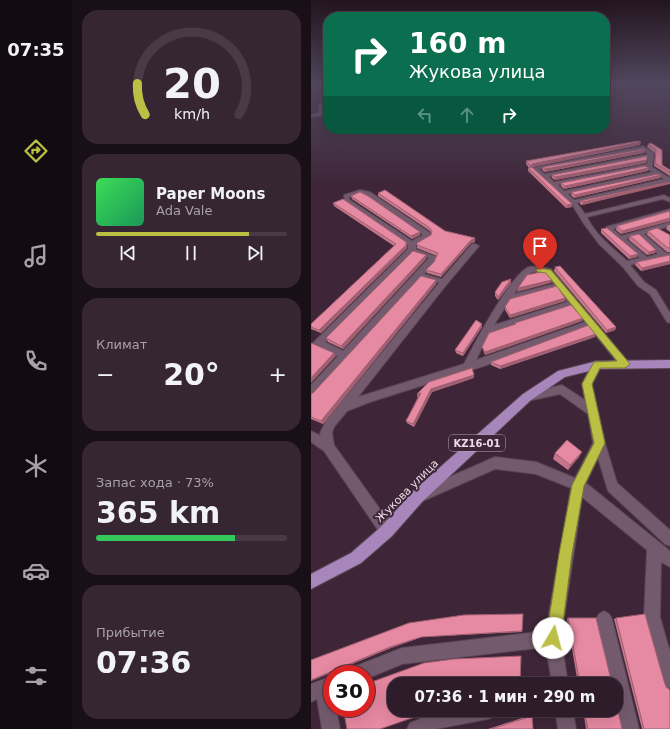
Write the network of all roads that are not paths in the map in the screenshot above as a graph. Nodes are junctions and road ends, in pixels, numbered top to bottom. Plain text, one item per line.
1 (651, 155) junction
2 (649, 168) junction
3 (657, 173) junction
4 (544, 176) junction
5 (553, 184) junction
6 (563, 192) junction
7 (670, 200) edge
8 (573, 202) junction
9 (670, 211) edge
10 (583, 216) junction
11 (670, 224) edge
12 (639, 233) junction
13 (621, 238) junction
14 (475, 246) dead end
15 (412, 247) junction
16 (667, 255) edge
17 (645, 259) junction
18 (625, 264) junction
19 (419, 275) junction
20 (444, 282) junction
21 (559, 285) junction
22 (506, 299) junction
23 (573, 303) junction
24 (670, 320) edge
25 (591, 323) junction
26 (485, 331) junction
27 (344, 355) junction
28 (625, 364) junction
29 (670, 364) edge
30 (597, 365) junction
31 (468, 366) junction
32 (311, 392) edge
33 (527, 398) junction
34 (343, 408) junction
35 (593, 412) junction
36 (311, 436) edge
37 (599, 443) junction
38 (328, 447) junction
39 (578, 485) junction
40 (417, 497) junction
41 (387, 531) junction
42 (670, 539) edge
43 (654, 547) junction
44 (670, 560) edge
45 (311, 582) edge
46 (604, 619) dead end
47 (553, 638) junction
48 (375, 667) edge
49 (559, 677) edge
50 (670, 680) edge
51 (322, 688) edge
52 (452, 717) edge
53 (565, 717) edge
54 (331, 729) edge
55 (416, 729) edge
56 (567, 729) edge
57 (630, 729) edge

1 - 2 street
1 - 4 street
1 - 4 street
2 - 3 street
2 - 5 street
3 - 6 street
3 - 8 street
4 - 5 street
5 - 6 street
6 - 8 street
7 - 10 street
8 - 10 street
9 - 13 street
10 - 18 street
11 - 12 street
12 - 13 street
12 - 16 street
13 - 17 street
14 - 20 street
15 - 15 street
15 - 19 street
15 - 27 street
16 - 17 street
17 - 18 street
18 - 24 street
19 - 20 street
19 - 27 street
20 - 34 street
21 - 22 street
21 - 22 street
21 - 23 street
22 - 26 street
23 - 25 street
23 - 26 street
25 - 28 street
25 - 31 street
26 - 31 street
27 - 32 street
28 - 29 main road, Жукова улица / KZ16-01
28 - 30 main road, Жукова улица / KZ16-01
30 - 33 main road, Жукова улица / KZ16-01
30 - 35 street
31 - 34 street
33 - 35 street
33 - 40 main road, Жукова улица / KZ16-01
34 - 38 street
35 - 37 street
36 - 38 street
37 - 39 street
37 - 42 street
38 - 41 street
39 - 40 street
39 - 43 street
39 - 47 street
40 - 41 main road, Жукова улица / KZ16-01
41 - 45 main road, Жукова улица / KZ16-01
43 - 44 street
43 - 50 street
46 - 57 street
47 - 48 street
47 - 49 street
51 - 54 street
52 - 55 street
53 - 56 street

